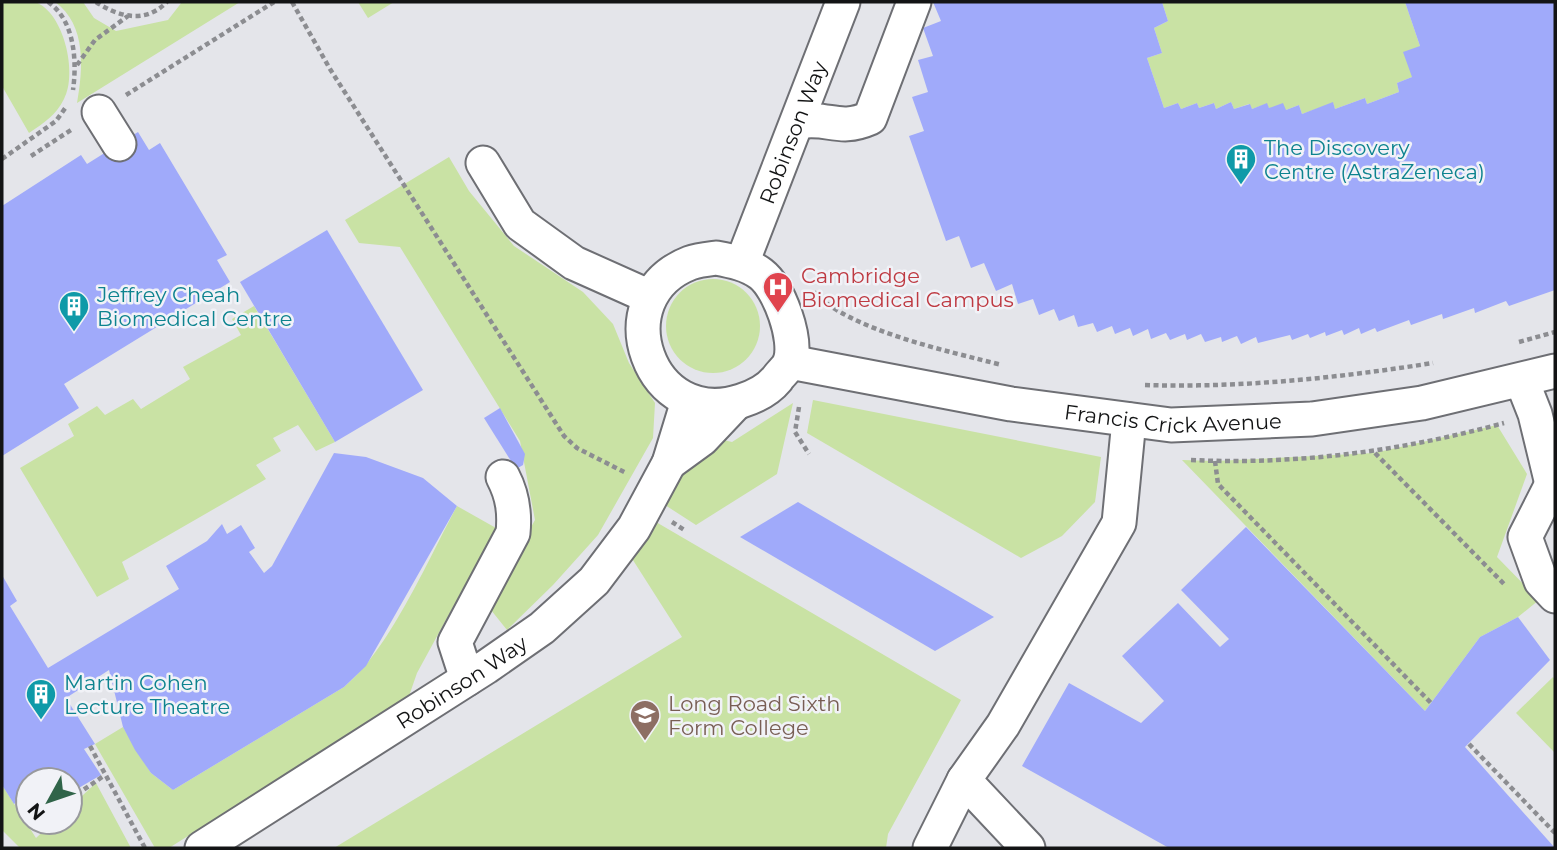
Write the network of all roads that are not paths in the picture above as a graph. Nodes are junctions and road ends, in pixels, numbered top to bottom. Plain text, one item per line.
1 (843, 2) edge
2 (914, 2) edge
3 (99, 113) road end
4 (798, 122) junction
5 (119, 144) dead end
6 (483, 163) dead end
7 (742, 263) junction
8 (650, 297) junction
9 (790, 362) junction
10 (1555, 371) edge
11 (1522, 381) junction
12 (688, 401) junction
13 (736, 403) junction
14 (1129, 420) junction
15 (669, 463) junction
16 (503, 477) dead end
17 (1554, 484) edge
18 (1555, 596) edge
19 (467, 679) junction
20 (964, 779) junction
21 (202, 848) edge
22 (930, 848) edge
23 (1028, 848) edge

1 - 4 street, Robinson Way
2 - 4 street
3 - 5 street
4 - 7 street, Robinson Way
6 - 8 street
7 - 8 street
7 - 9 street
8 - 12 street
9 - 13 street
9 - 14 street, Francis Crick Avenue
10 - 11 street, Francis Crick Avenue
11 - 14 street, Francis Crick Avenue
11 - 17 street
12 - 13 street
12 - 15 street, Robinson Way
13 - 15 street, Robinson Way
14 - 20 street
15 - 19 street, Robinson Way
16 - 19 street
17 - 18 street
19 - 21 street, Robinson Way
20 - 22 street
20 - 23 street

